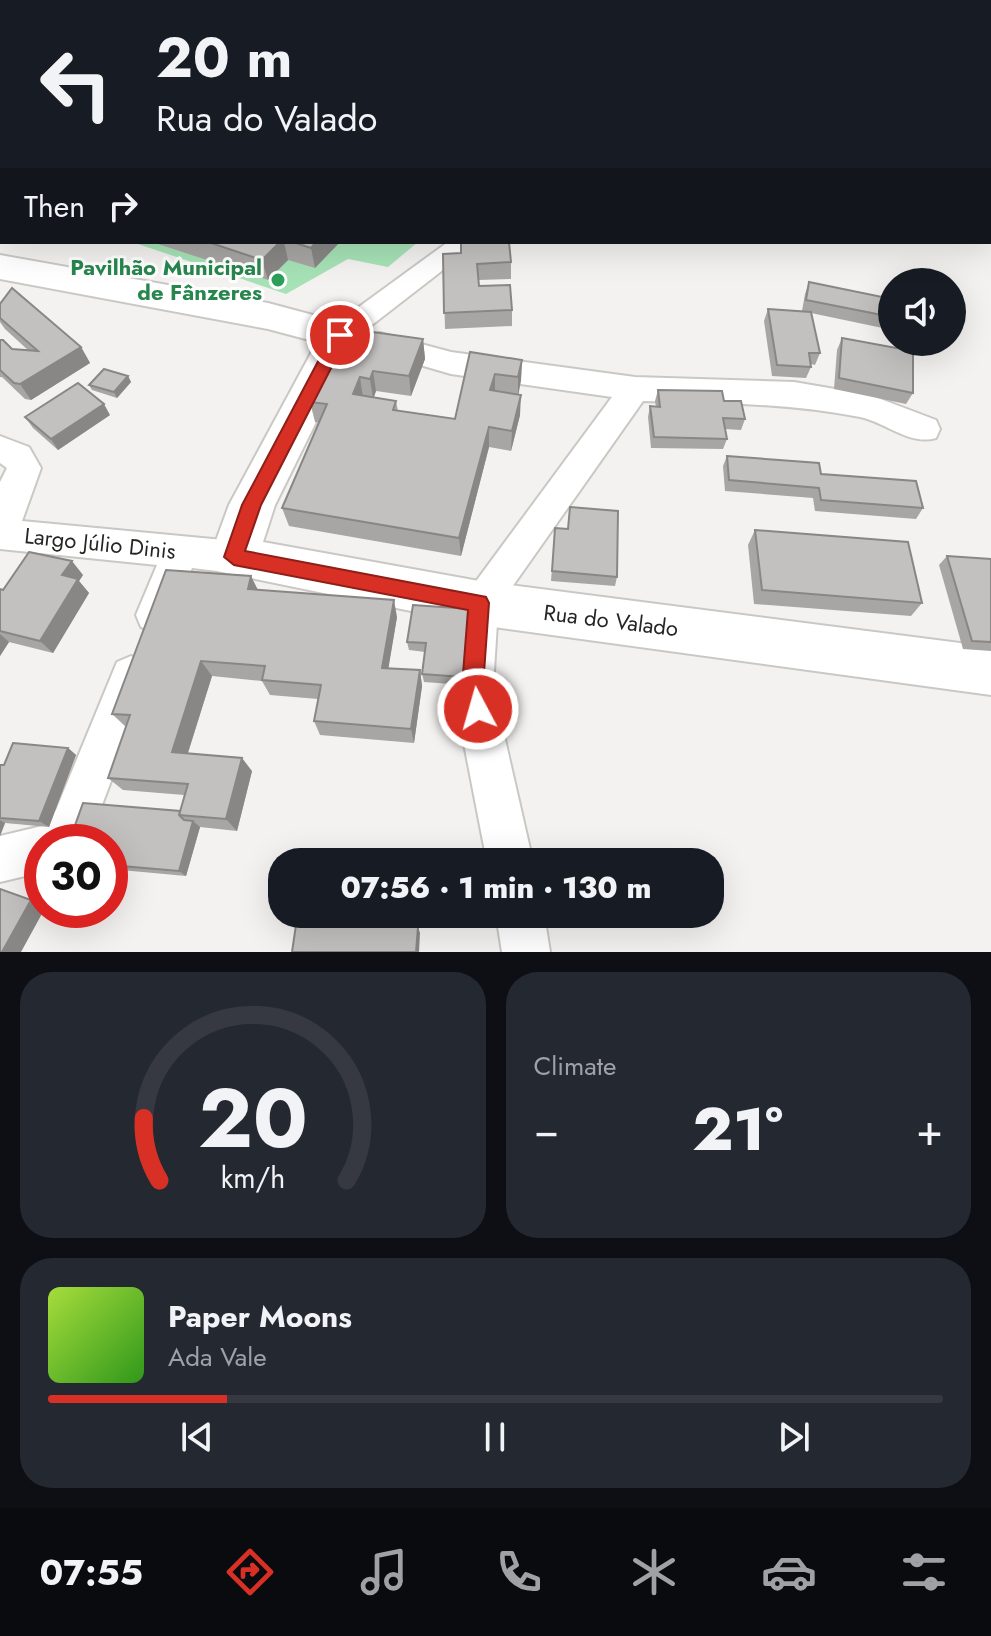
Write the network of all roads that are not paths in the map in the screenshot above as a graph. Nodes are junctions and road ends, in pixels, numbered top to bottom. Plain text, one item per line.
1 (463, 244) edge
2 (0, 267) edge
3 (340, 335) junction
4 (635, 389) junction
5 (924, 429) dead end
6 (9, 452) edge
7 (1, 534) edge
8 (180, 552) junction
9 (234, 557) junction
10 (479, 603) junction
11 (991, 671) edge
12 (73, 824) edge
13 (507, 848) edge
14 (24, 853) edge
15 (0, 859) edge
16 (522, 928) edge
17 (526, 952) edge

1 - 3 street
2 - 3 street
3 - 4 street
3 - 9 street
4 - 5 street
4 - 10 street
6 - 7 street, Largo Júlio Dinis
7 - 8 street, Largo Júlio Dinis
8 - 9 street, Largo Júlio Dinis
8 - 12 street
9 - 10 street, Rua do Valado
10 - 11 street, Rua do Valado
10 - 13 street
14 - 15 street
16 - 17 street

